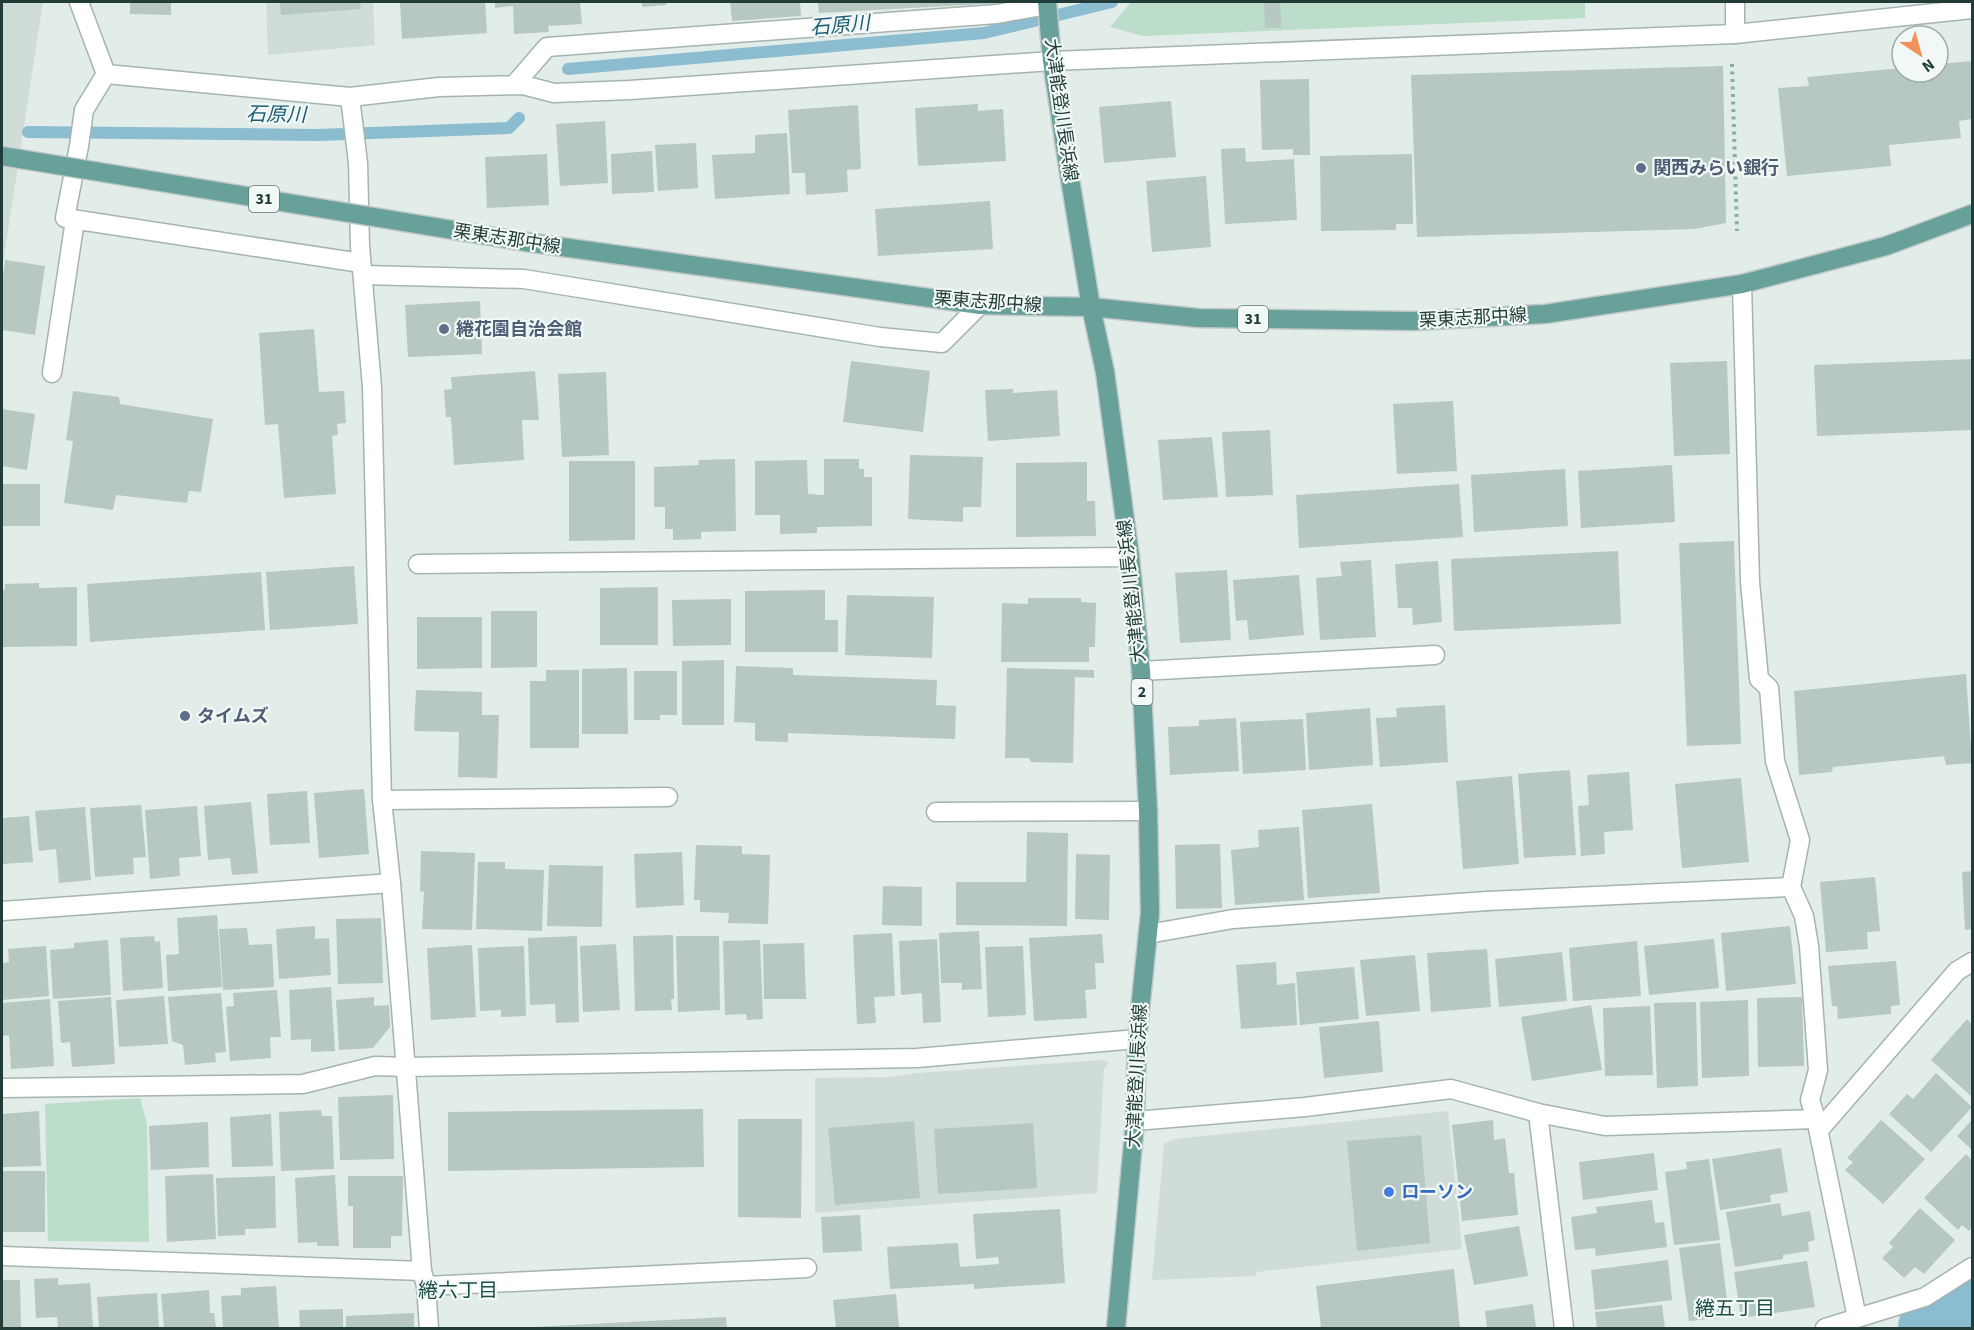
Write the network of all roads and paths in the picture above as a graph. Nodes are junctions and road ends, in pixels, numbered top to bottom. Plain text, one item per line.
1 (79, 2) edge
2 (1735, 2) edge
3 (1047, 3) edge
4 (1972, 9) edge
5 (1735, 34) junction
6 (1731, 54) dead end
7 (1052, 59) junction
8 (106, 74) junction
9 (514, 85) junction
10 (350, 97) junction
11 (2, 156) edge
12 (1972, 214) edge
13 (75, 220) junction
14 (1737, 231) dead end
15 (362, 269) junction
16 (1742, 284) junction
17 (980, 305) junction
18 (1091, 307) junction
19 (52, 373) dead end
20 (1130, 557) junction
21 (418, 564) dead end
22 (1436, 655) dead end
23 (1142, 671) junction
24 (668, 797) dead end
25 (382, 800) junction
26 (1148, 811) junction
27 (936, 812) dead end
28 (391, 883) junction
29 (1791, 887) junction
30 (2, 911) edge
31 (1148, 934) junction
32 (1972, 962) edge
33 (1137, 1039) junction
34 (405, 1068) junction
35 (2, 1088) edge
36 (1538, 1113) junction
37 (1135, 1121) junction
38 (1817, 1125) junction
39 (2, 1256) edge
40 (1972, 1267) edge
41 (807, 1268) dead end
42 (424, 1279) junction
43 (1857, 1318) junction
44 (429, 1329) edge
45 (1116, 1329) edge
46 (1564, 1329) edge
47 (1825, 1329) edge

1 - 8 street
2 - 5 street
3 - 7 main road, 大津能登川長浜線 / 2
3 - 9 street
4 - 5 street
5 - 7 street
6 - 14 path
7 - 9 street
7 - 18 main road, 大津能登川長浜線 / 2
8 - 10 street
8 - 13 street
9 - 10 street
10 - 15 street
11 - 17 main road, 栗東志那中線 / 31, bridge
12 - 16 main road, 栗東志那中線 / 31
13 - 15 street
13 - 19 street
15 - 17 street
15 - 25 street
16 - 18 main road, 栗東志那中線 / 31
16 - 29 street
17 - 18 main road, 栗東志那中線 / 31
18 - 20 main road, 大津能登川長浜線 / 2
20 - 21 street
20 - 23 main road, 大津能登川長浜線 / 2
22 - 23 street
23 - 26 main road, 大津能登川長浜線 / 2
24 - 25 street
25 - 28 street
26 - 27 street
26 - 31 main road, 大津能登川長浜線 / 2
28 - 30 street
28 - 34 street
29 - 31 street
29 - 38 street
31 - 33 main road, 大津能登川長浜線 / 2
32 - 38 street
33 - 34 street
33 - 37 main road, 大津能登川長浜線 / 2
34 - 35 street
34 - 42 street
36 - 37 street
36 - 38 street
36 - 46 street
37 - 45 main road, 大津能登川長浜線 / 2
38 - 43 street
39 - 42 street
40 - 43 street
41 - 42 street
42 - 44 street
43 - 47 street

